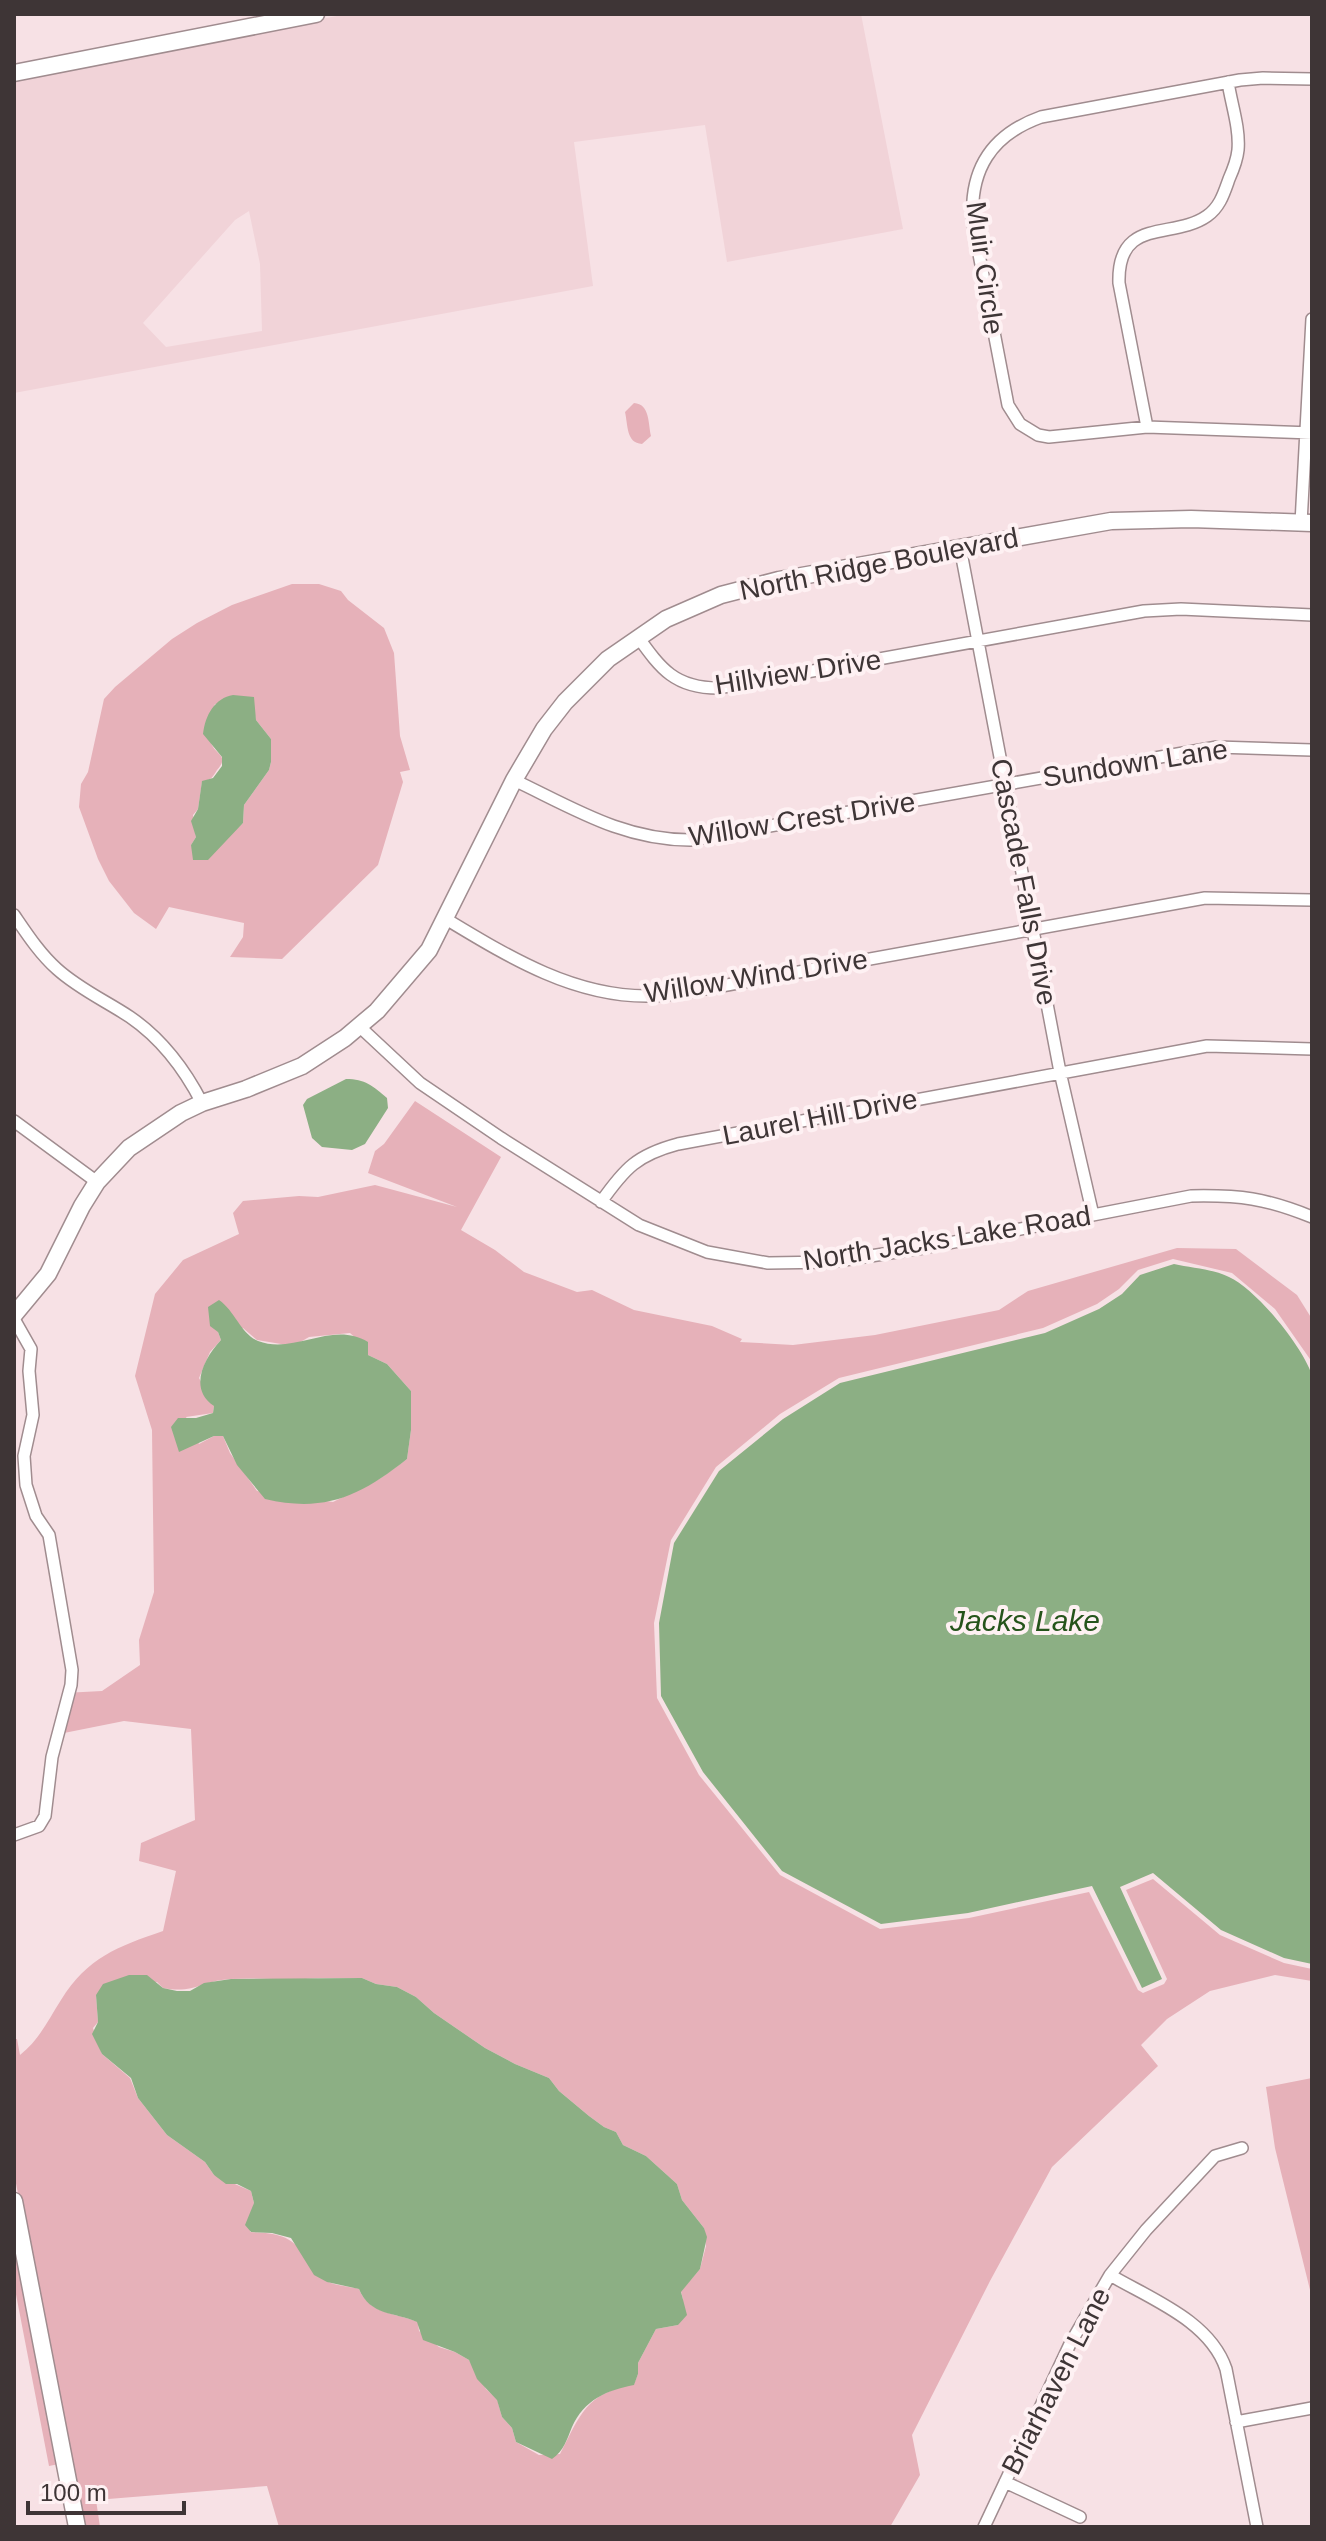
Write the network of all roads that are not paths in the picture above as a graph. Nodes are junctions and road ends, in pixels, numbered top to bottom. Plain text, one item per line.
1 (316, 14) edge
2 (14, 73) edge
3 (1312, 79) edge
4 (1228, 82) junction
5 (1312, 319) edge
6 (1147, 427) junction
7 (1308, 433) edge
8 (1306, 523) edge
9 (960, 547) junction
10 (1312, 615) edge
11 (638, 637) junction
12 (978, 641) junction
13 (1312, 750) edge
14 (514, 780) junction
15 (1005, 785) junction
16 (1312, 900) edge
17 (14, 915) edge
18 (446, 919) junction
19 (1033, 928) junction
20 (360, 1027) junction
21 (1312, 1049) edge
22 (1060, 1072) junction
23 (202, 1103) junction
24 (14, 1121) edge
25 (97, 1182) junction
26 (601, 1202) junction
27 (1093, 1215) junction
28 (1312, 1217) edge
29 (15, 1313) edge
30 (14, 1835) edge
31 (1242, 2148) dead end
32 (14, 2201) edge
33 (1110, 2275) junction
34 (1312, 2408) edge
35 (1236, 2422) junction
36 (1005, 2482) junction
37 (1080, 2517) dead end
38 (77, 2527) edge
39 (984, 2527) edge
40 (1257, 2527) edge

1 - 2 street
3 - 4 street, Muir Circle
4 - 6 street
4 - 6 street, Muir Circle
5 - 7 street
6 - 7 street, Muir Circle
7 - 8 street
8 - 9 street, North Ridge Boulevard
9 - 11 street, North Ridge Boulevard
9 - 12 street, Cascade Falls Drive
10 - 12 street, Hillview Drive
11 - 12 street, Hillview Drive
11 - 14 street, North Ridge Boulevard
12 - 15 street, Cascade Falls Drive
13 - 15 street, Sundown Lane
14 - 15 street, Willow Crest Drive
14 - 18 street, North Ridge Boulevard
15 - 19 street, Cascade Falls Drive
16 - 19 street, Willow Wind Drive
17 - 23 street
18 - 19 street, Willow Wind Drive
18 - 20 street, North Ridge Boulevard
19 - 22 street, Cascade Falls Drive
20 - 23 street, North Ridge Boulevard
20 - 26 street, North Jacks Lake Road
21 - 22 street, Laurel Hill Drive
22 - 26 street, Laurel Hill Drive
22 - 27 street, Cascade Falls Drive
23 - 25 street
24 - 25 street
25 - 29 street
26 - 27 street, North Jacks Lake Road
27 - 28 street, North Jacks Lake Road
29 - 30 street
31 - 33 street, Briarhaven Lane
32 - 38 street
33 - 35 street
33 - 36 street, Briarhaven Lane
34 - 35 street
35 - 40 street
36 - 37 street
36 - 39 street, Briarhaven Lane

